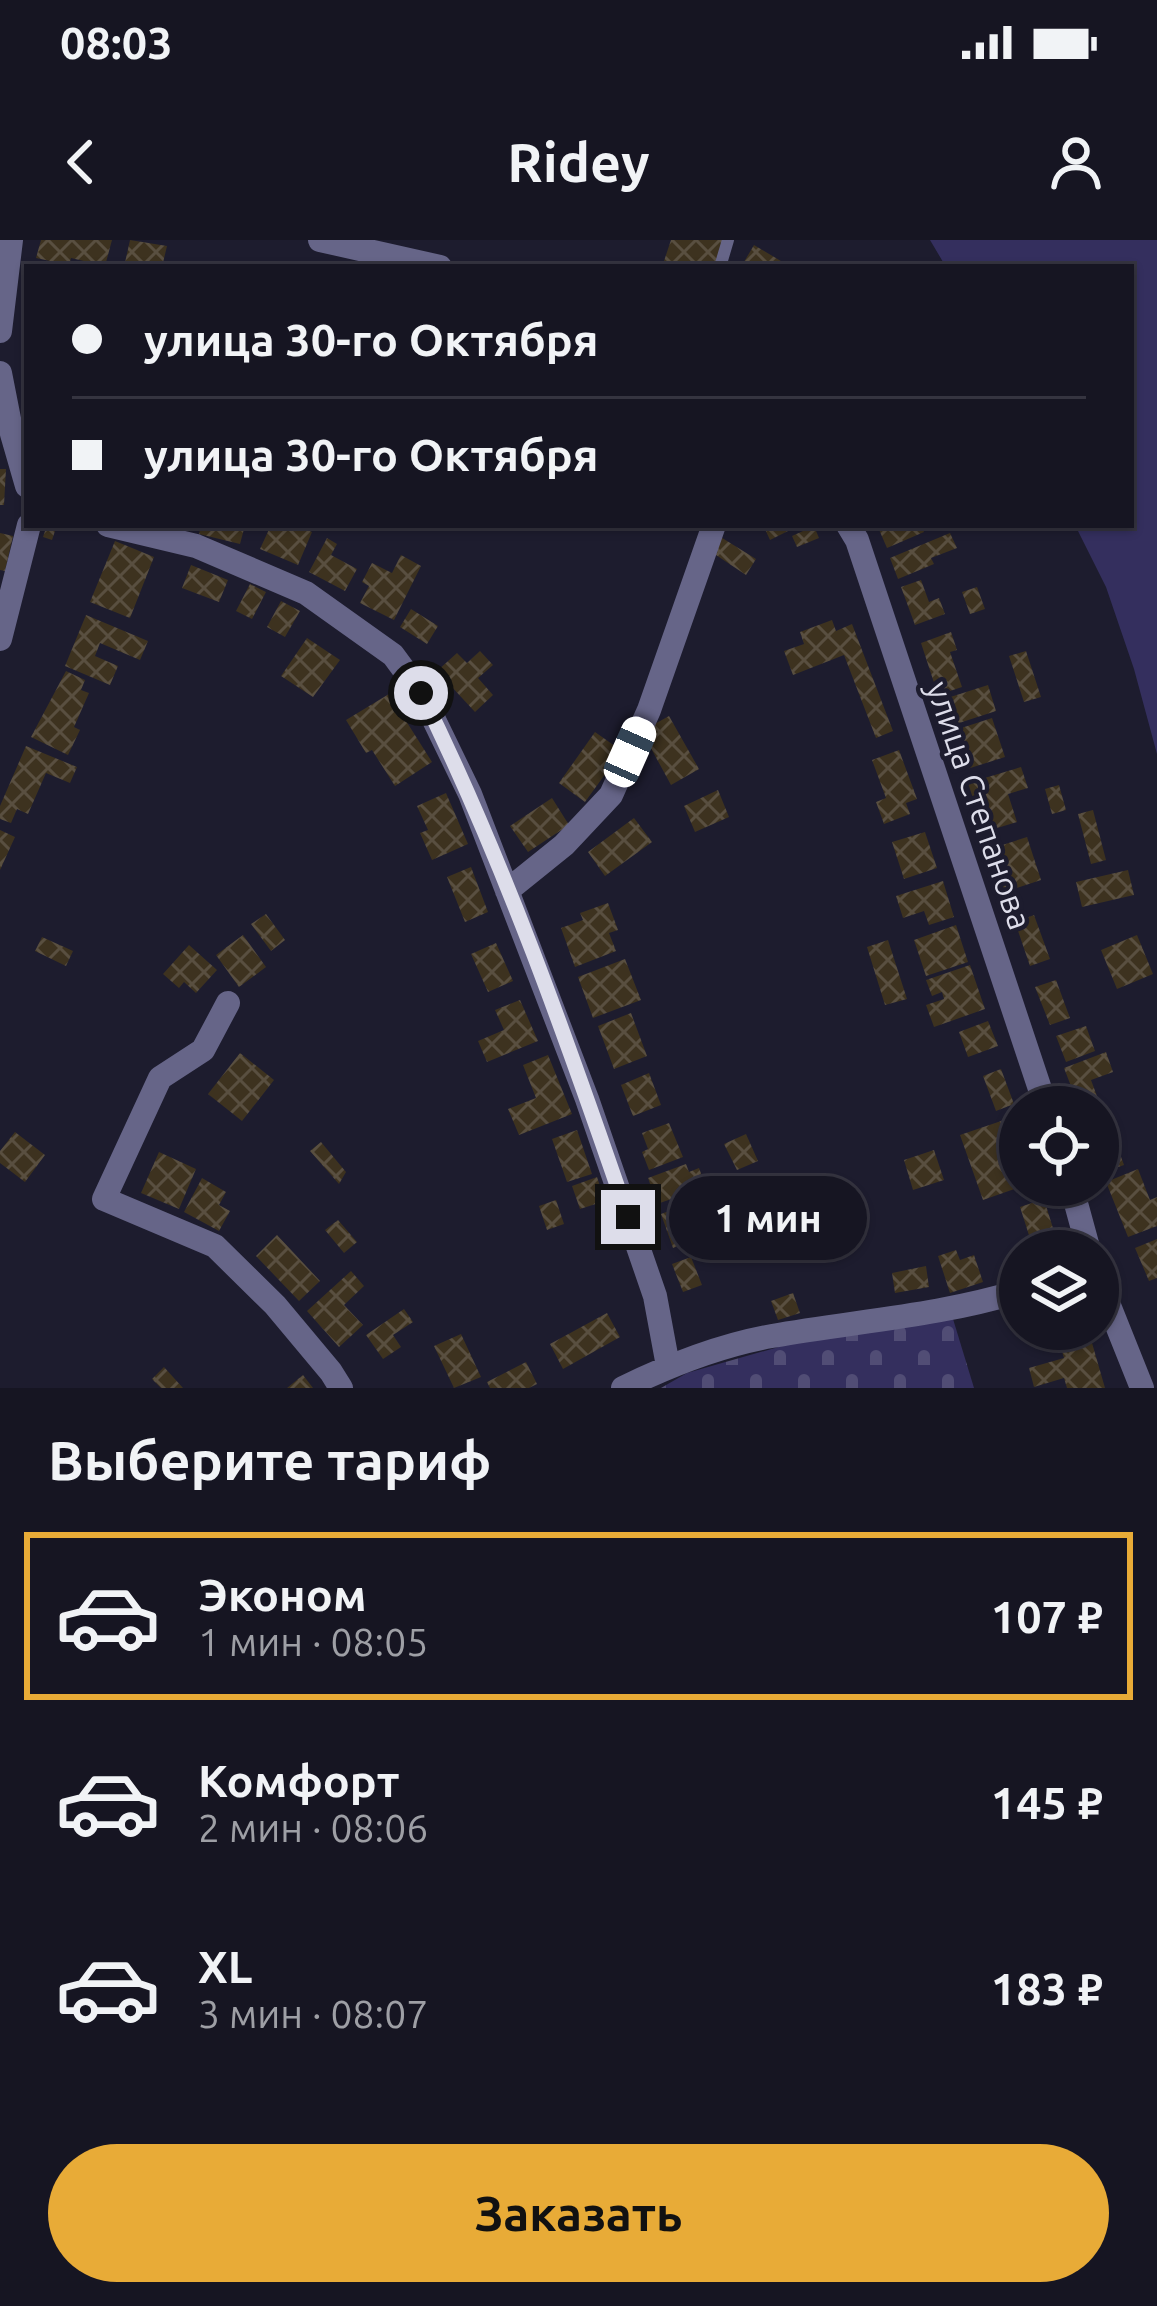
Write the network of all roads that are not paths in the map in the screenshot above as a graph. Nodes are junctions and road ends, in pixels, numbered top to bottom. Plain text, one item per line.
1 (11, 240) edge
2 (320, 240) edge
3 (427, 264) edge
4 (0, 331) edge
5 (0, 373) edge
6 (24, 476) edge
7 (28, 528) edge
8 (121, 528) edge
9 (713, 528) edge
10 (849, 528) edge
11 (0, 639) edge
12 (507, 891) junction
13 (228, 1003) dead end
14 (1039, 1086) edge
15 (999, 1298) edge
16 (1119, 1330) edge
17 (668, 1366) junction
18 (341, 1388) edge
19 (623, 1388) edge
20 (1142, 1388) edge

1 - 4 street
2 - 3 street
5 - 6 street
7 - 11 street
8 - 12 street
9 - 12 street
10 - 14 street, улица Степанова
12 - 17 street
13 - 18 street
15 - 17 street
16 - 20 street
17 - 19 street

